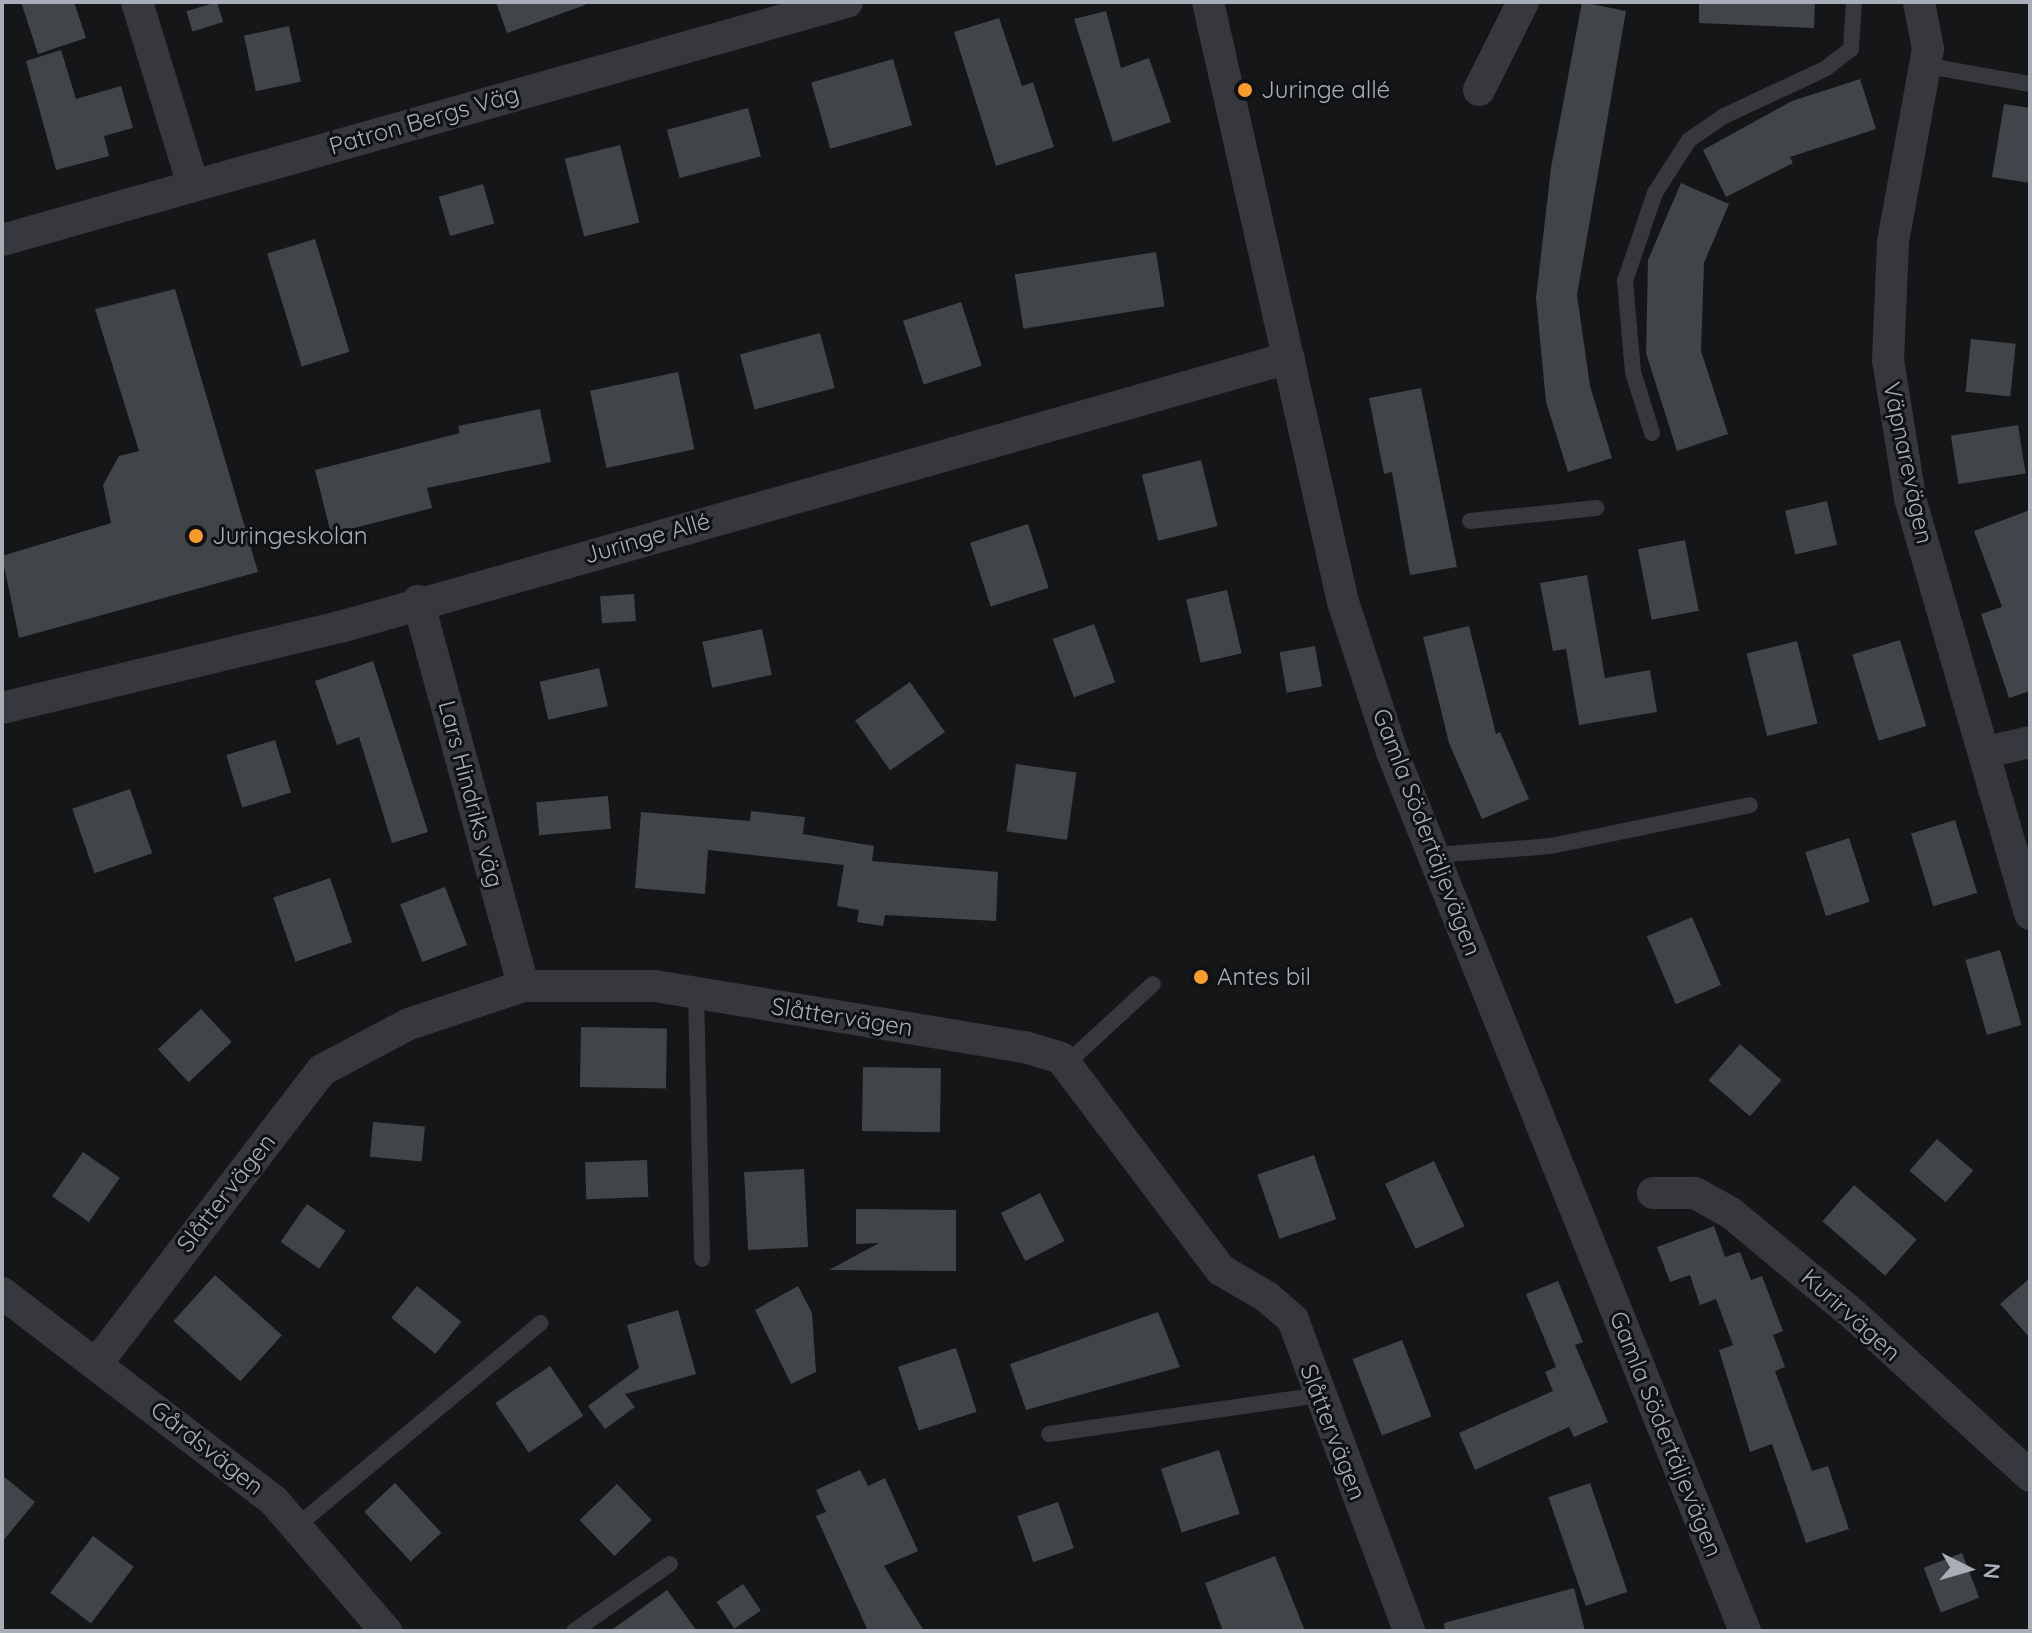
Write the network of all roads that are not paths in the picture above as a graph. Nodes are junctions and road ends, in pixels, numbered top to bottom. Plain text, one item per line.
1 (137, 2) edge
2 (847, 2) edge
3 (1208, 2) edge
4 (1523, 2) edge
5 (1854, 2) edge
6 (1919, 2) edge
7 (1923, 65) junction
8 (2030, 84) edge
9 (1479, 90) dead end
10 (193, 185) junction
11 (2, 240) edge
12 (1289, 358) junction
13 (1652, 433) dead end
14 (1596, 508) dead end
15 (1470, 521) dead end
16 (418, 601) junction
17 (2, 708) edge
18 (2030, 742) edge
19 (1986, 752) junction
20 (1750, 805) dead end
21 (1435, 855) junction
22 (2030, 914) edge
23 (1153, 984) dead end
24 (523, 986) junction
25 (696, 992) junction
26 (1066, 1064) junction
27 (1653, 1193) dead end
28 (702, 1259) dead end
29 (2, 1293) edge
30 (541, 1323) dead end
31 (97, 1363) junction
32 (1319, 1395) junction
33 (1049, 1434) dead end
34 (2030, 1476) edge
35 (297, 1526) junction
36 (670, 1564) dead end
37 (386, 1631) edge
38 (574, 1631) edge
39 (1409, 1631) edge
40 (1745, 1631) edge

1 - 10 street
2 - 10 street, Patron Bergs Väg
3 - 12 street, Gamla Södertäljevägen
4 - 9 street
5 - 13 lane
6 - 7 street, Väpnarevägen
7 - 8 lane
7 - 19 street, Väpnarevägen
10 - 11 street, Patron Bergs Väg
12 - 16 street, Juringe Allé
12 - 21 street, Gamla Södertäljevägen
14 - 15 lane
16 - 17 street, Juringe Allé
16 - 24 street, Lars Hindriks väg
18 - 19 street
19 - 22 street, Väpnarevägen
20 - 21 lane
21 - 40 street, Gamla Södertäljevägen
23 - 26 lane
24 - 25 street, Slåttervägen
24 - 31 street, Slåttervägen
25 - 26 street, Slåttervägen
25 - 28 lane
26 - 32 street, Slåttervägen
27 - 34 street, Kurirvägen
29 - 31 street, Gårdsvägen
30 - 35 lane
31 - 35 street, Gårdsvägen
32 - 33 lane
32 - 39 street, Slåttervägen
35 - 37 street, Gårdsvägen
36 - 38 lane

